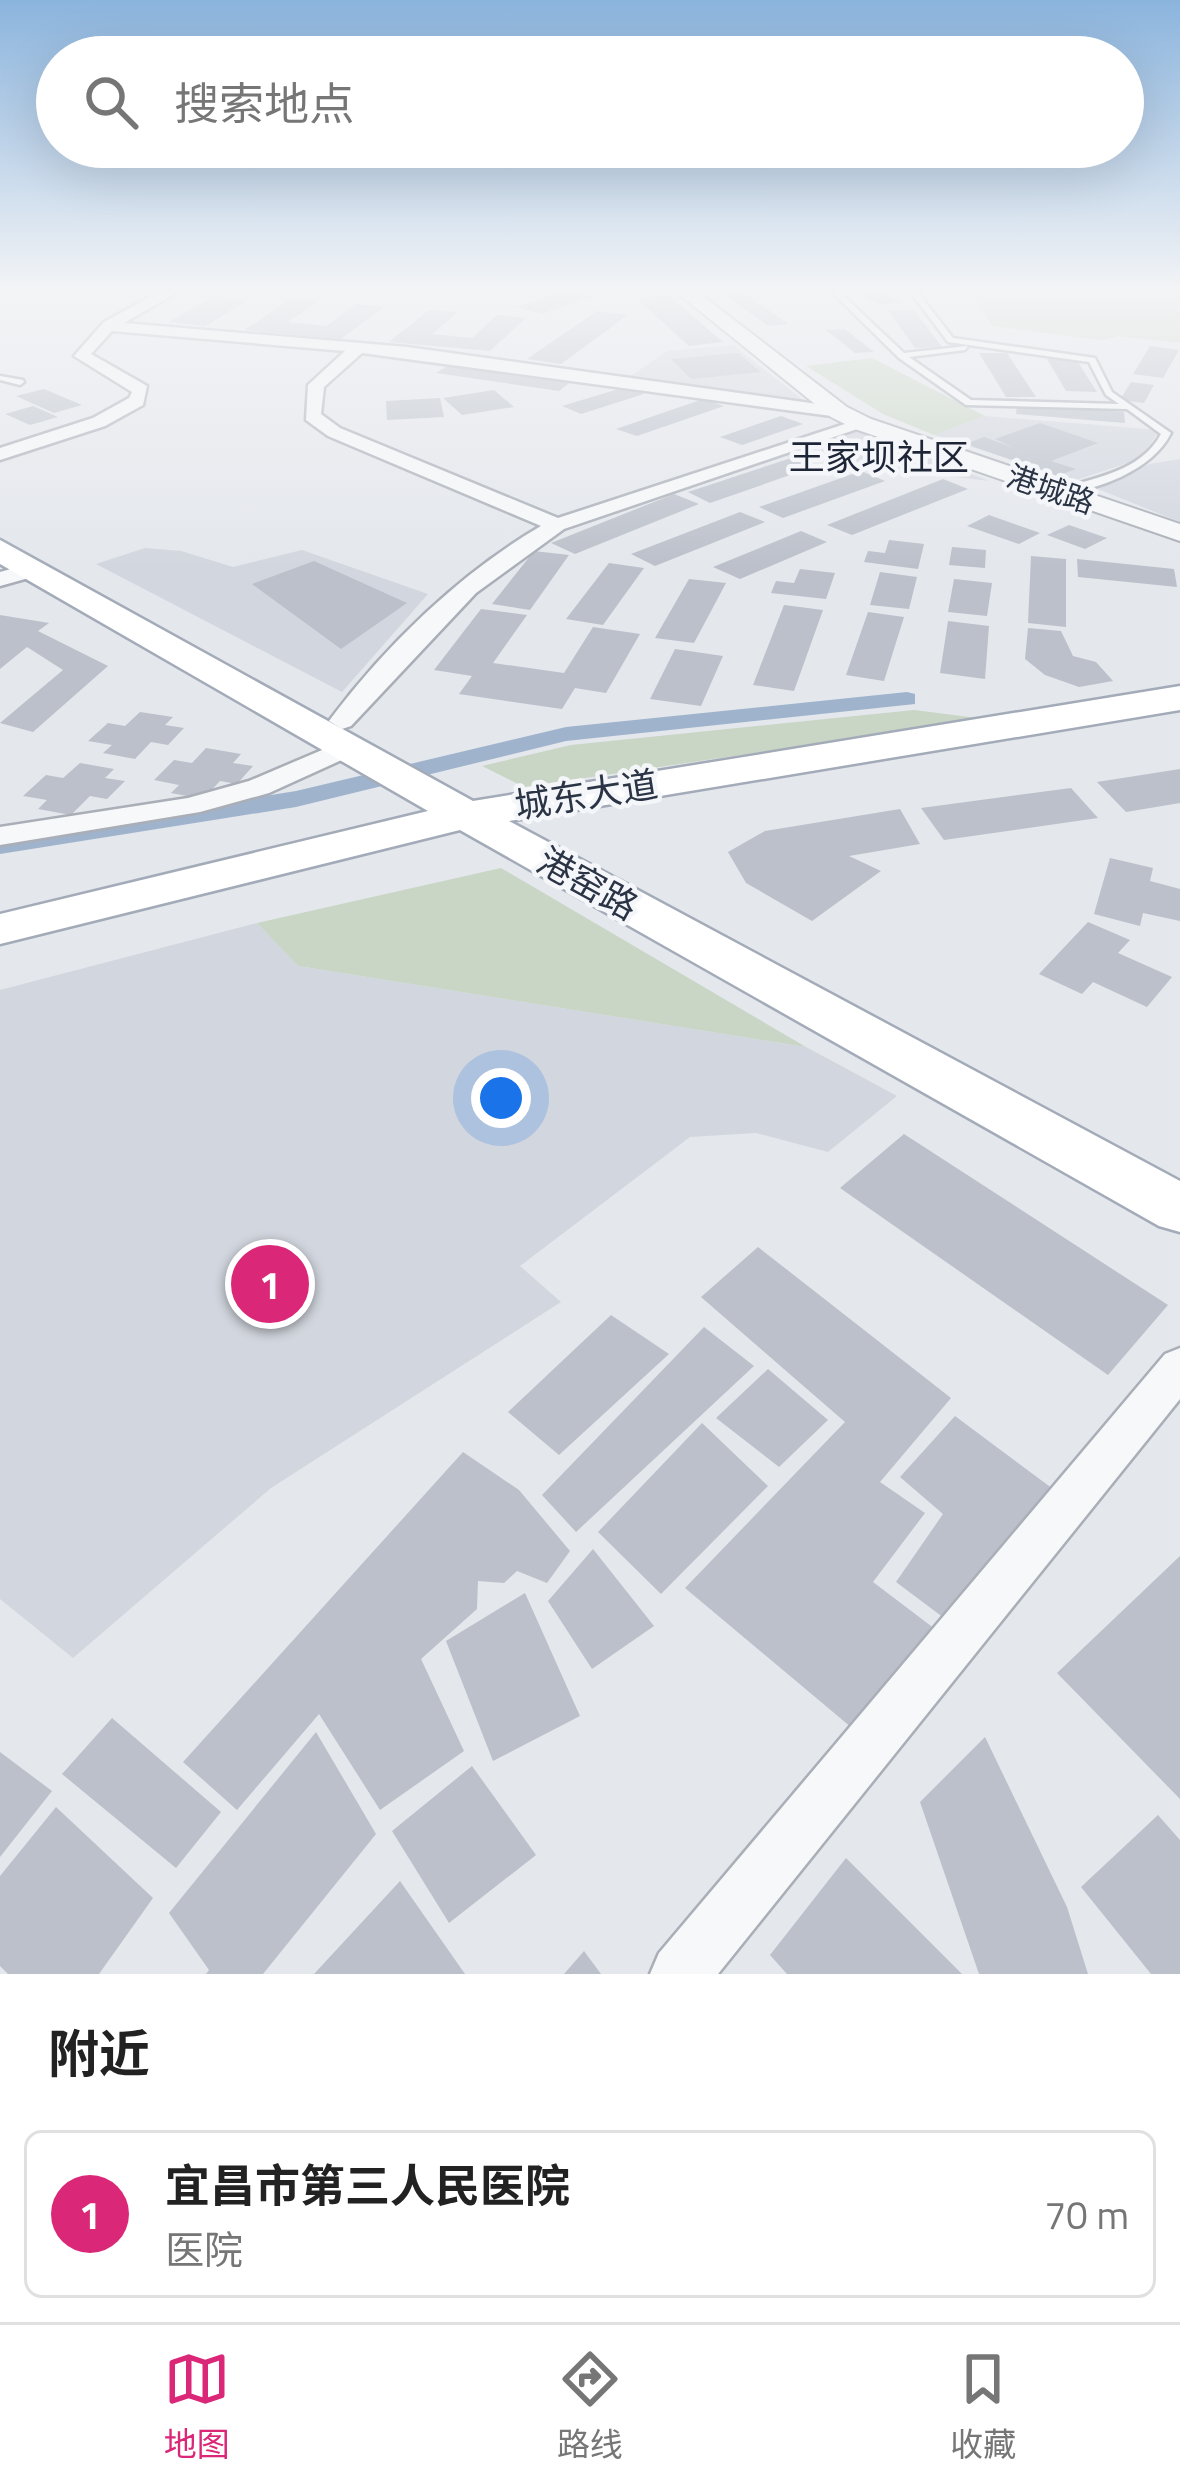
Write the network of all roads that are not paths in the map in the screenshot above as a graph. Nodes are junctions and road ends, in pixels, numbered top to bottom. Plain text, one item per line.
1 (131, 382) edge
2 (319, 382) edge
3 (614, 382) edge
4 (801, 382) edge
5 (939, 382) edge
6 (1103, 382) edge
7 (1130, 407) junction
8 (839, 412) junction
9 (863, 424) junction
10 (0, 454) edge
11 (1059, 492) junction
12 (556, 525) junction
13 (0, 532) edge
14 (1180, 533) edge
15 (0, 550) edge
16 (17, 574) edge
17 (1180, 698) edge
18 (1180, 734) edge
19 (358, 742) junction
20 (485, 812) junction
21 (0, 836) edge
22 (0, 929) edge
23 (0, 958) edge
24 (1180, 1186) edge
25 (1180, 1209) edge
26 (1180, 1366) edge
27 (680, 1974) edge

1 - 10 street
2 - 12 street
3 - 8 street
4 - 8 street, 港城路
5 - 7 lane
6 - 7 lane
7 - 11 lane
8 - 9 street, 港城路
9 - 11 street, 港城路
9 - 12 street
11 - 14 street, 港城路
12 - 19 street
13 - 19 main road, 港窑路
15 - 16 main road, 港窑路
16 - 19 main road, 港窑路
17 - 20 main road, 城东大道
18 - 20 main road, 城东大道
19 - 20 main road, 港窑路
19 - 21 street
20 - 22 main road, 城东大道
20 - 23 main road, 城东大道
20 - 24 main road, 港窑路
20 - 25 main road, 港窑路
26 - 27 street

